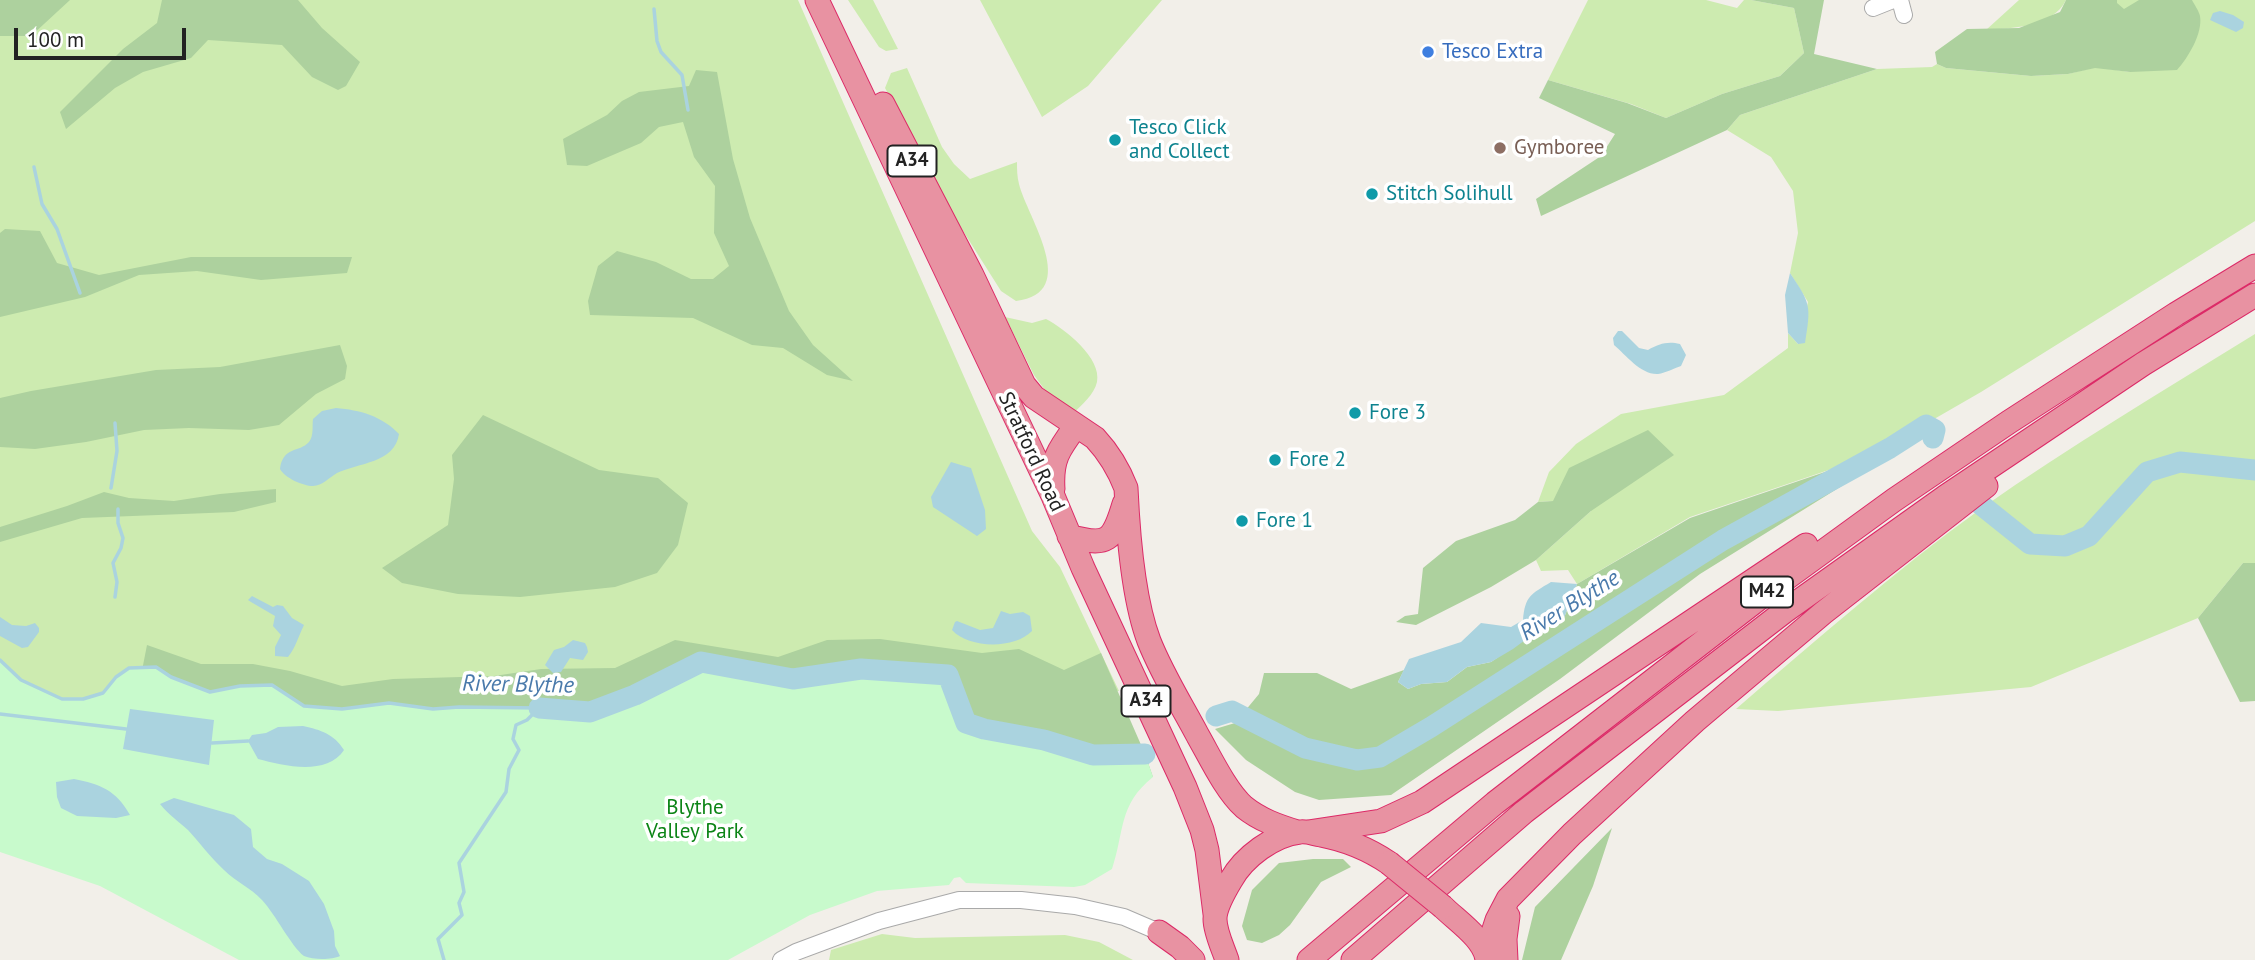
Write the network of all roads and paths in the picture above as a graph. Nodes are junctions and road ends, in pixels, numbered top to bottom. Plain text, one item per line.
1 (817, 0) edge
2 (833, 0) edge
3 (1894, 0) edge
4 (1873, 8) dead end
5 (2255, 264) edge
6 (2255, 295) edge
7 (2143, 364) junction
8 (1076, 426) junction
9 (1053, 496) junction
10 (1126, 497) junction
11 (1069, 536) junction
12 (1303, 832) junction
13 (1215, 918) junction
14 (1159, 932) junction
15 (1493, 958) edge
16 (781, 960) edge
17 (1168, 960) edge
18 (1194, 960) edge
19 (1227, 960) edge
20 (1309, 960) edge
21 (1353, 960) edge

1 - 9 highway, Stratford Road / A34
2 - 8 highway, Stratford Road / A34
3 - 4 street
5 - 12 highway
5 - 20 highway, M42
6 - 7 highway, M42
7 - 15 highway
7 - 21 highway, M42
8 - 9 highway, A34
8 - 10 highway, Stratford Road / A34
9 - 11 highway, Stratford Road / A34
10 - 11 highway
10 - 12 highway, Stratford Road / A34
11 - 13 highway, Stratford Road / A34
12 - 13 highway
12 - 15 highway, A34, bridge
13 - 18 highway
13 - 19 highway, A34
14 - 16 street
14 - 17 highway
14 - 18 highway

